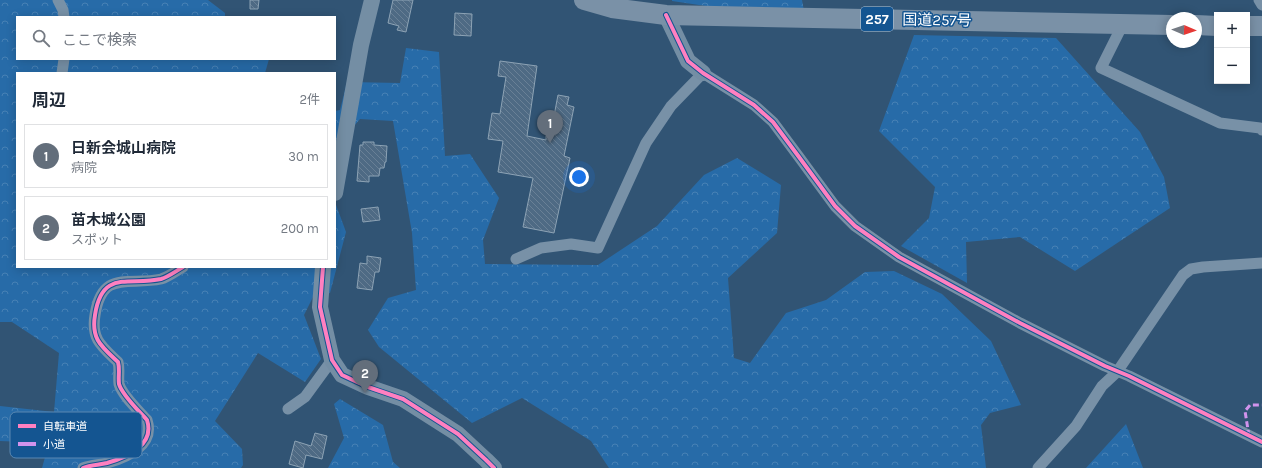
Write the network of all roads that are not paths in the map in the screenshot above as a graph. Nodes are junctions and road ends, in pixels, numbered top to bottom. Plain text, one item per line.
1 (58, 0) edge
2 (372, 0) edge
3 (584, 0) edge
4 (1259, 0) edge
5 (1262, 5) edge
6 (666, 15) junction
7 (64, 16) edge
8 (1123, 24) junction
9 (1166, 25) edge
10 (1202, 25) edge
11 (1214, 26) edge
12 (1250, 26) edge
13 (1262, 26) edge
14 (64, 60) edge
15 (62, 72) edge
16 (703, 73) junction
17 (1262, 130) edge
18 (336, 187) edge
19 (516, 259) dead end
20 (1262, 263) edge
21 (181, 268) edge
22 (323, 268) edge
23 (332, 360) junction
24 (1116, 372) junction
25 (288, 409) dead end
26 (140, 412) edge
27 (142, 414) edge
28 (1262, 442) edge
29 (142, 445) edge
30 (121, 458) edge
31 (83, 468) edge
32 (494, 468) edge
33 (1038, 468) edge

1 - 7 street
2 - 18 street
3 - 6 highway, 国道257号 / 257
4 - 5 street
6 - 8 highway, 国道257号 / 257
6 - 16 street
8 - 9 highway, 国道257号 / 257
8 - 17 street
10 - 11 highway
12 - 13 highway
14 - 15 street
16 - 19 street
16 - 24 street
20 - 24 street
21 - 26 street
22 - 23 street
23 - 25 street
23 - 32 street
24 - 28 street
24 - 33 street
27 - 29 street
30 - 31 street

